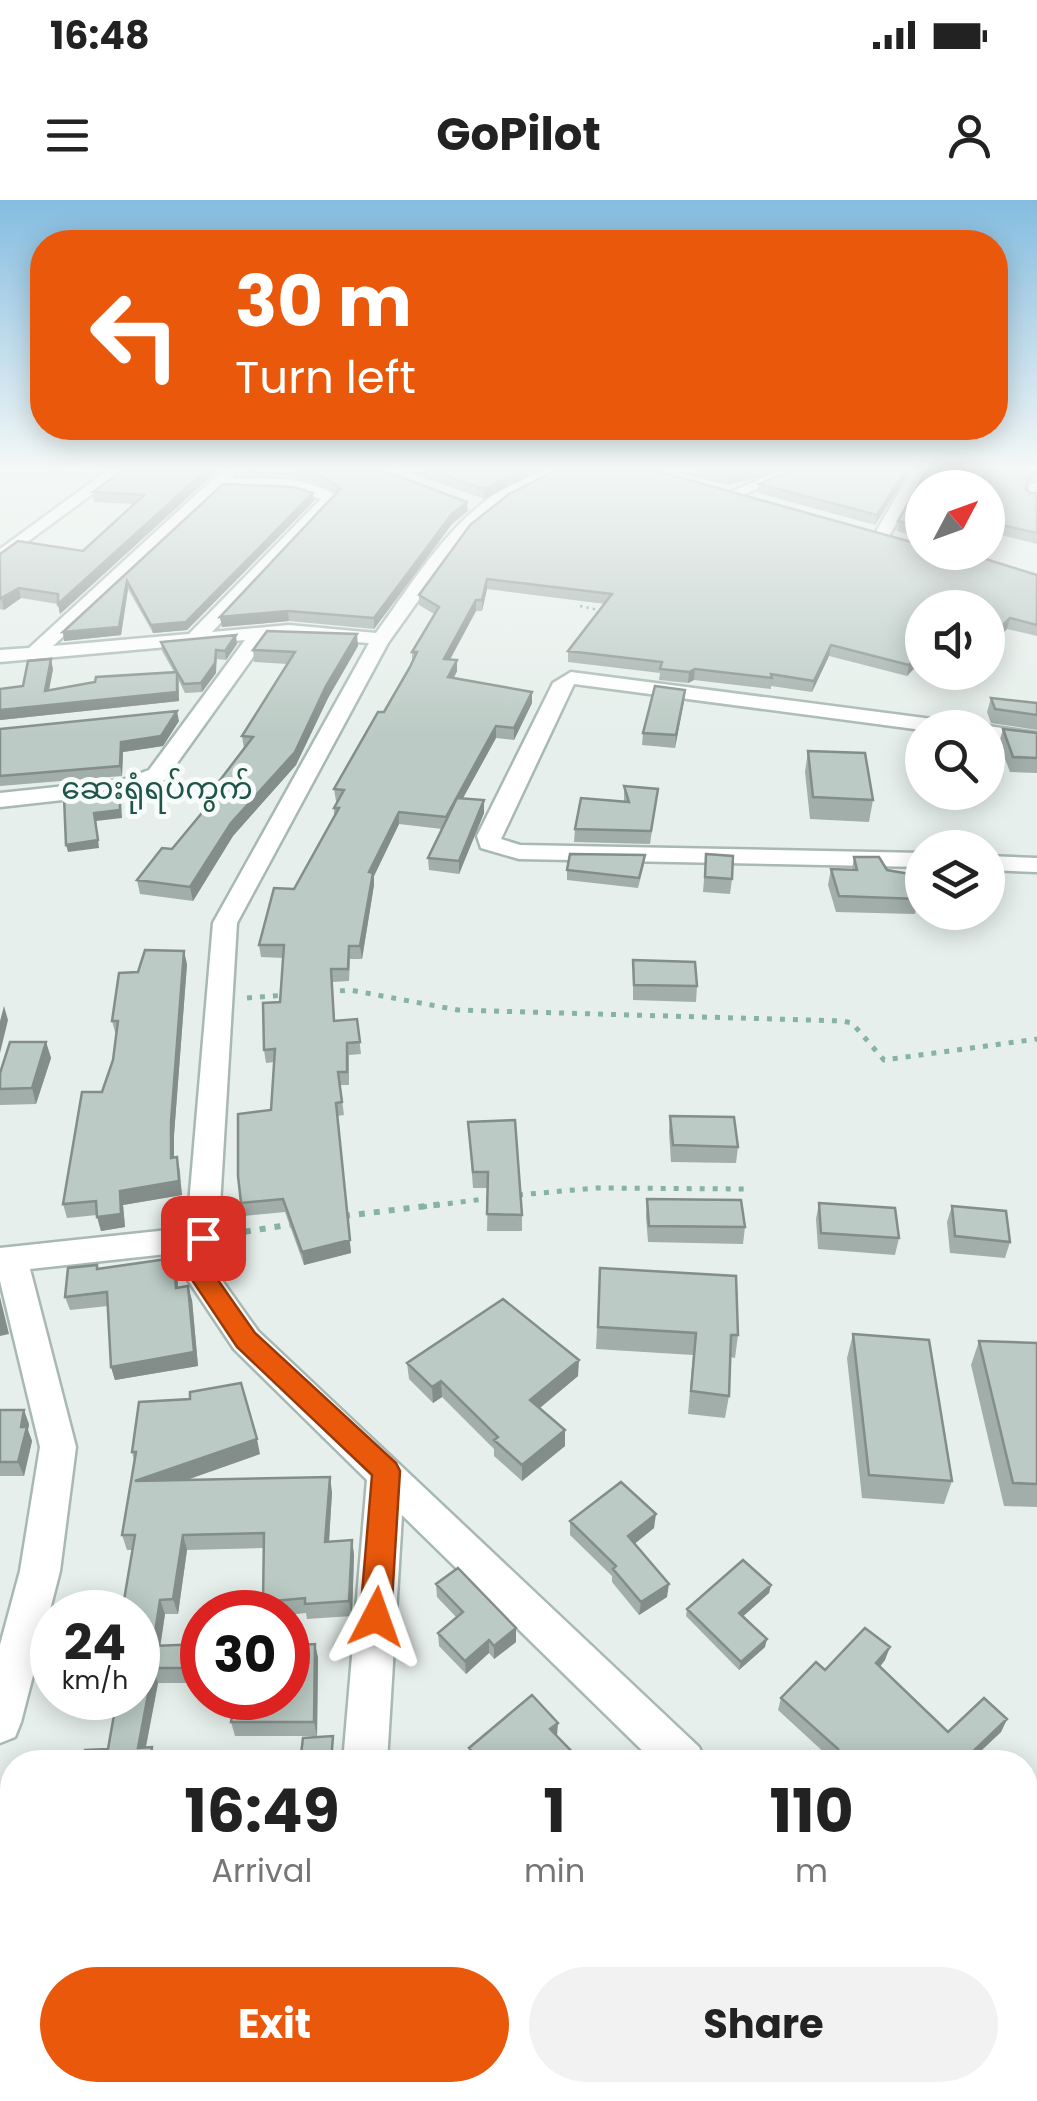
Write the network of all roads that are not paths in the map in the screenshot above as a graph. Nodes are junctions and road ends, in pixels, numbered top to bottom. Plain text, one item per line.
1 (136, 559) edge
2 (272, 559) edge
3 (439, 559) edge
4 (260, 632) junction
5 (196, 638) junction
6 (382, 639) junction
7 (34, 653) junction
8 (0, 656) edge
9 (207, 708) junction
10 (170, 712) edge
11 (905, 721) edge
12 (1005, 734) edge
13 (1037, 739) edge
14 (0, 800) edge
15 (905, 860) edge
16 (1005, 864) edge
17 (1037, 865) edge
18 (203, 1238) junction
19 (6, 1259) edge
20 (386, 1471) junction
21 (0, 1722) edge
22 (366, 1750) edge
23 (672, 1750) edge

1 - 7 street
2 - 5 street
3 - 6 street
4 - 5 street
4 - 6 street
4 - 9 street
5 - 7 street
6 - 18 street
7 - 8 street
9 - 10 street
9 - 14 street
11 - 15 street
12 - 13 street
16 - 17 street
18 - 19 street
18 - 20 street
19 - 21 street
20 - 22 street
20 - 23 street

